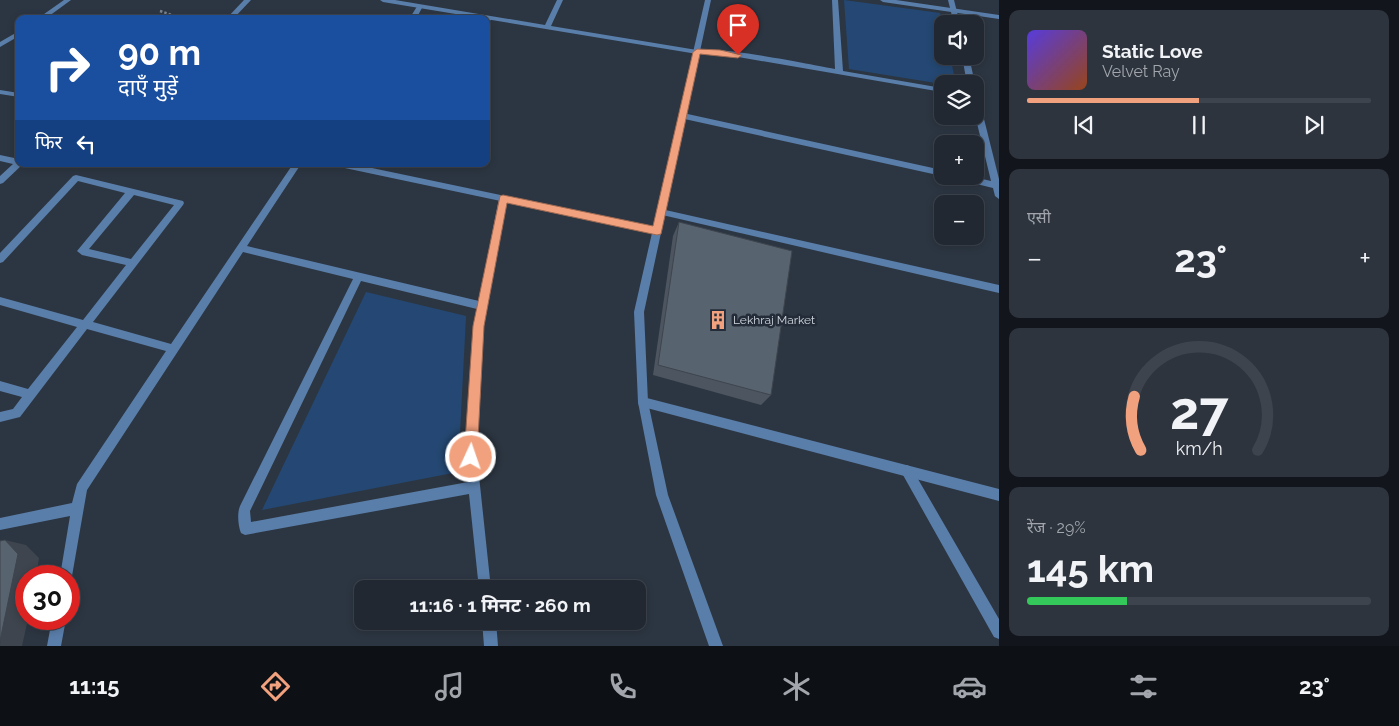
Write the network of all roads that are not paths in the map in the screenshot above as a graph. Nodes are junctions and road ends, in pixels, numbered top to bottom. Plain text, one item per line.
1 (68, 0) edge
2 (248, 0) edge
3 (383, 0) edge
4 (560, 0) edge
5 (708, 0) edge
6 (835, 0) edge
7 (883, 0) edge
8 (951, 0) edge
9 (420, 6) junction
10 (953, 10) junction
11 (46, 15) edge
12 (233, 15) edge
13 (414, 15) edge
14 (464, 15) edge
15 (954, 15) edge
16 (999, 17) edge
17 (490, 20) edge
18 (547, 27) junction
19 (15, 36) edge
20 (0, 46) edge
21 (697, 52) junction
22 (839, 72) junction
23 (934, 89) edge
24 (0, 92) edge
25 (15, 95) edge
26 (683, 116) junction
27 (982, 125) edge
28 (0, 158) edge
29 (15, 161) edge
30 (15, 166) edge
31 (295, 167) edge
32 (354, 167) edge
33 (934, 171) edge
34 (0, 181) edge
35 (984, 183) edge
36 (998, 186) edge
37 (132, 191) junction
38 (999, 196) edge
39 (503, 198) junction
40 (661, 212) junction
41 (657, 231) junction
42 (241, 248) junction
43 (0, 259) edge
44 (132, 263) junction
45 (359, 276) junction
46 (999, 289) edge
47 (0, 301) edge
48 (482, 306) junction
49 (84, 324) junction
50 (174, 350) junction
51 (0, 386) edge
52 (30, 395) junction
53 (643, 402) junction
54 (0, 417) edge
55 (907, 471) junction
56 (474, 487) junction
57 (999, 495) edge
58 (78, 508) junction
59 (0, 524) edge
60 (68, 565) edge
61 (484, 580) edge
62 (57, 630) edge
63 (490, 630) edge
64 (999, 632) edge
65 (54, 646) edge
66 (491, 646) edge
67 (716, 646) edge

1 - 11 street
2 - 12 street
3 - 9 street
4 - 18 street
5 - 21 street
6 - 22 street
7 - 10 street
8 - 10 street
9 - 13 street
9 - 14 street
10 - 15 street
10 - 16 street
17 - 18 street
18 - 21 street
19 - 20 street
21 - 22 street
21 - 26 street
22 - 23 street
24 - 25 street
26 - 33 street
26 - 40 street
27 - 36 street
28 - 29 street
30 - 34 street
31 - 42 street
32 - 39 street
35 - 36 street
36 - 38 street
37 - 43 street
37 - 44 street
37 - 44 street
39 - 41 street
39 - 48 street
40 - 41 street
40 - 46 street
41 - 53 street
42 - 45 street
42 - 50 street
44 - 49 street
45 - 48 street
45 - 56 street
47 - 49 street
48 - 56 street
49 - 50 street
49 - 52 street
50 - 58 street
51 - 52 street
52 - 54 street
53 - 55 street
53 - 67 street
55 - 57 street
55 - 64 street
56 - 61 street
58 - 59 street
58 - 60 street
62 - 65 street
63 - 66 street

